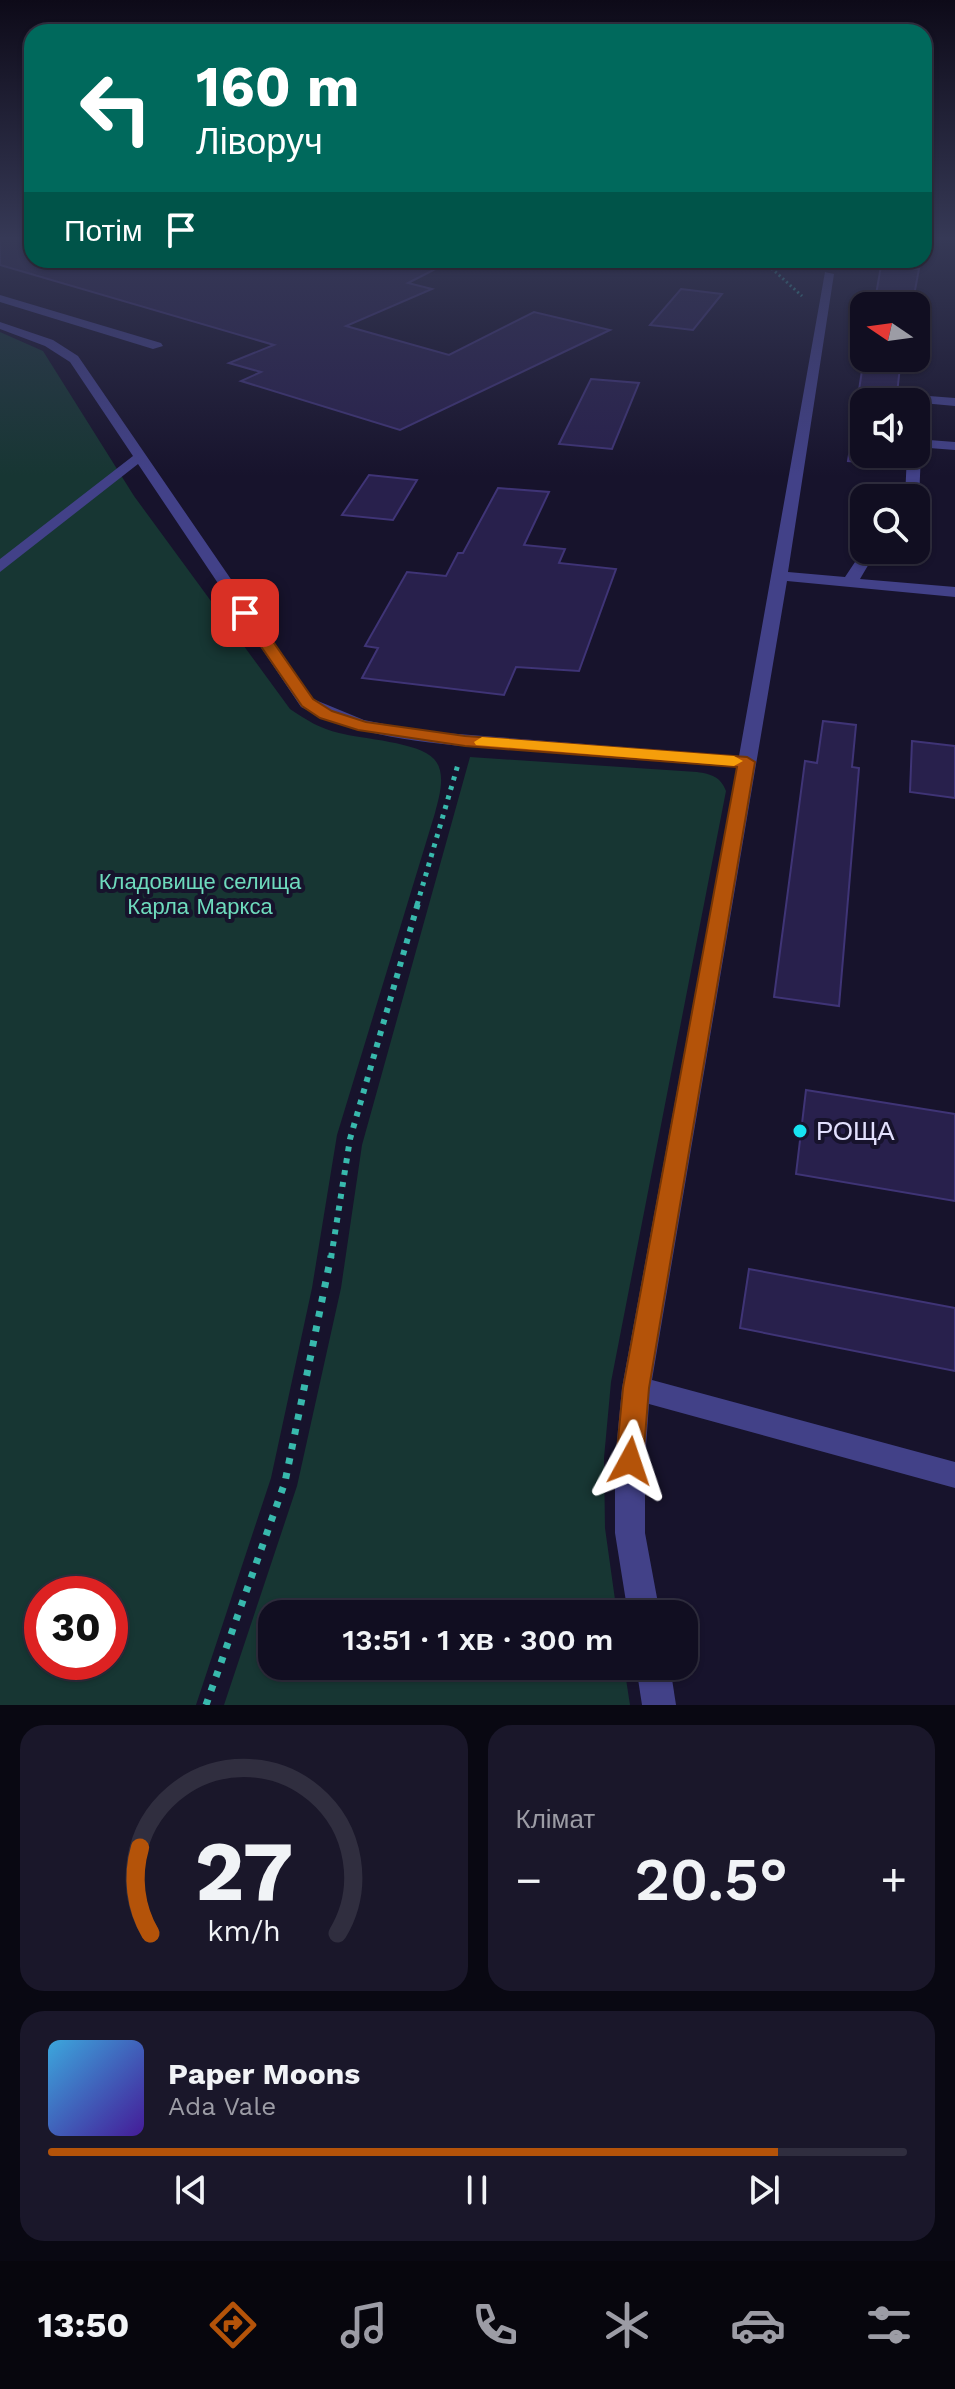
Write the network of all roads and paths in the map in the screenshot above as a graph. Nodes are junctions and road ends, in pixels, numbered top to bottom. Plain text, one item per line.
1 (61, 317) edge
2 (822, 317) edge
3 (0, 325) edge
4 (157, 346) dead end
5 (930, 400) edge
6 (955, 402) edge
7 (930, 444) edge
8 (955, 446) edge
9 (138, 458) junction
10 (861, 564) edge
11 (0, 567) edge
12 (780, 576) junction
13 (850, 582) junction
14 (955, 592) edge
15 (465, 741) junction
16 (747, 762) junction
17 (636, 1388) junction
18 (955, 1475) edge
19 (642, 1600) edge
20 (655, 1680) edge
21 (206, 1705) edge
22 (659, 1705) edge

1 - 4 street
2 - 12 street
3 - 9 street
5 - 6 street
7 - 8 street
9 - 11 street
9 - 15 street
10 - 13 street
12 - 13 street
12 - 16 street
13 - 14 street
15 - 16 street
15 - 21 path
16 - 17 street
17 - 18 street
17 - 19 street
20 - 22 street

